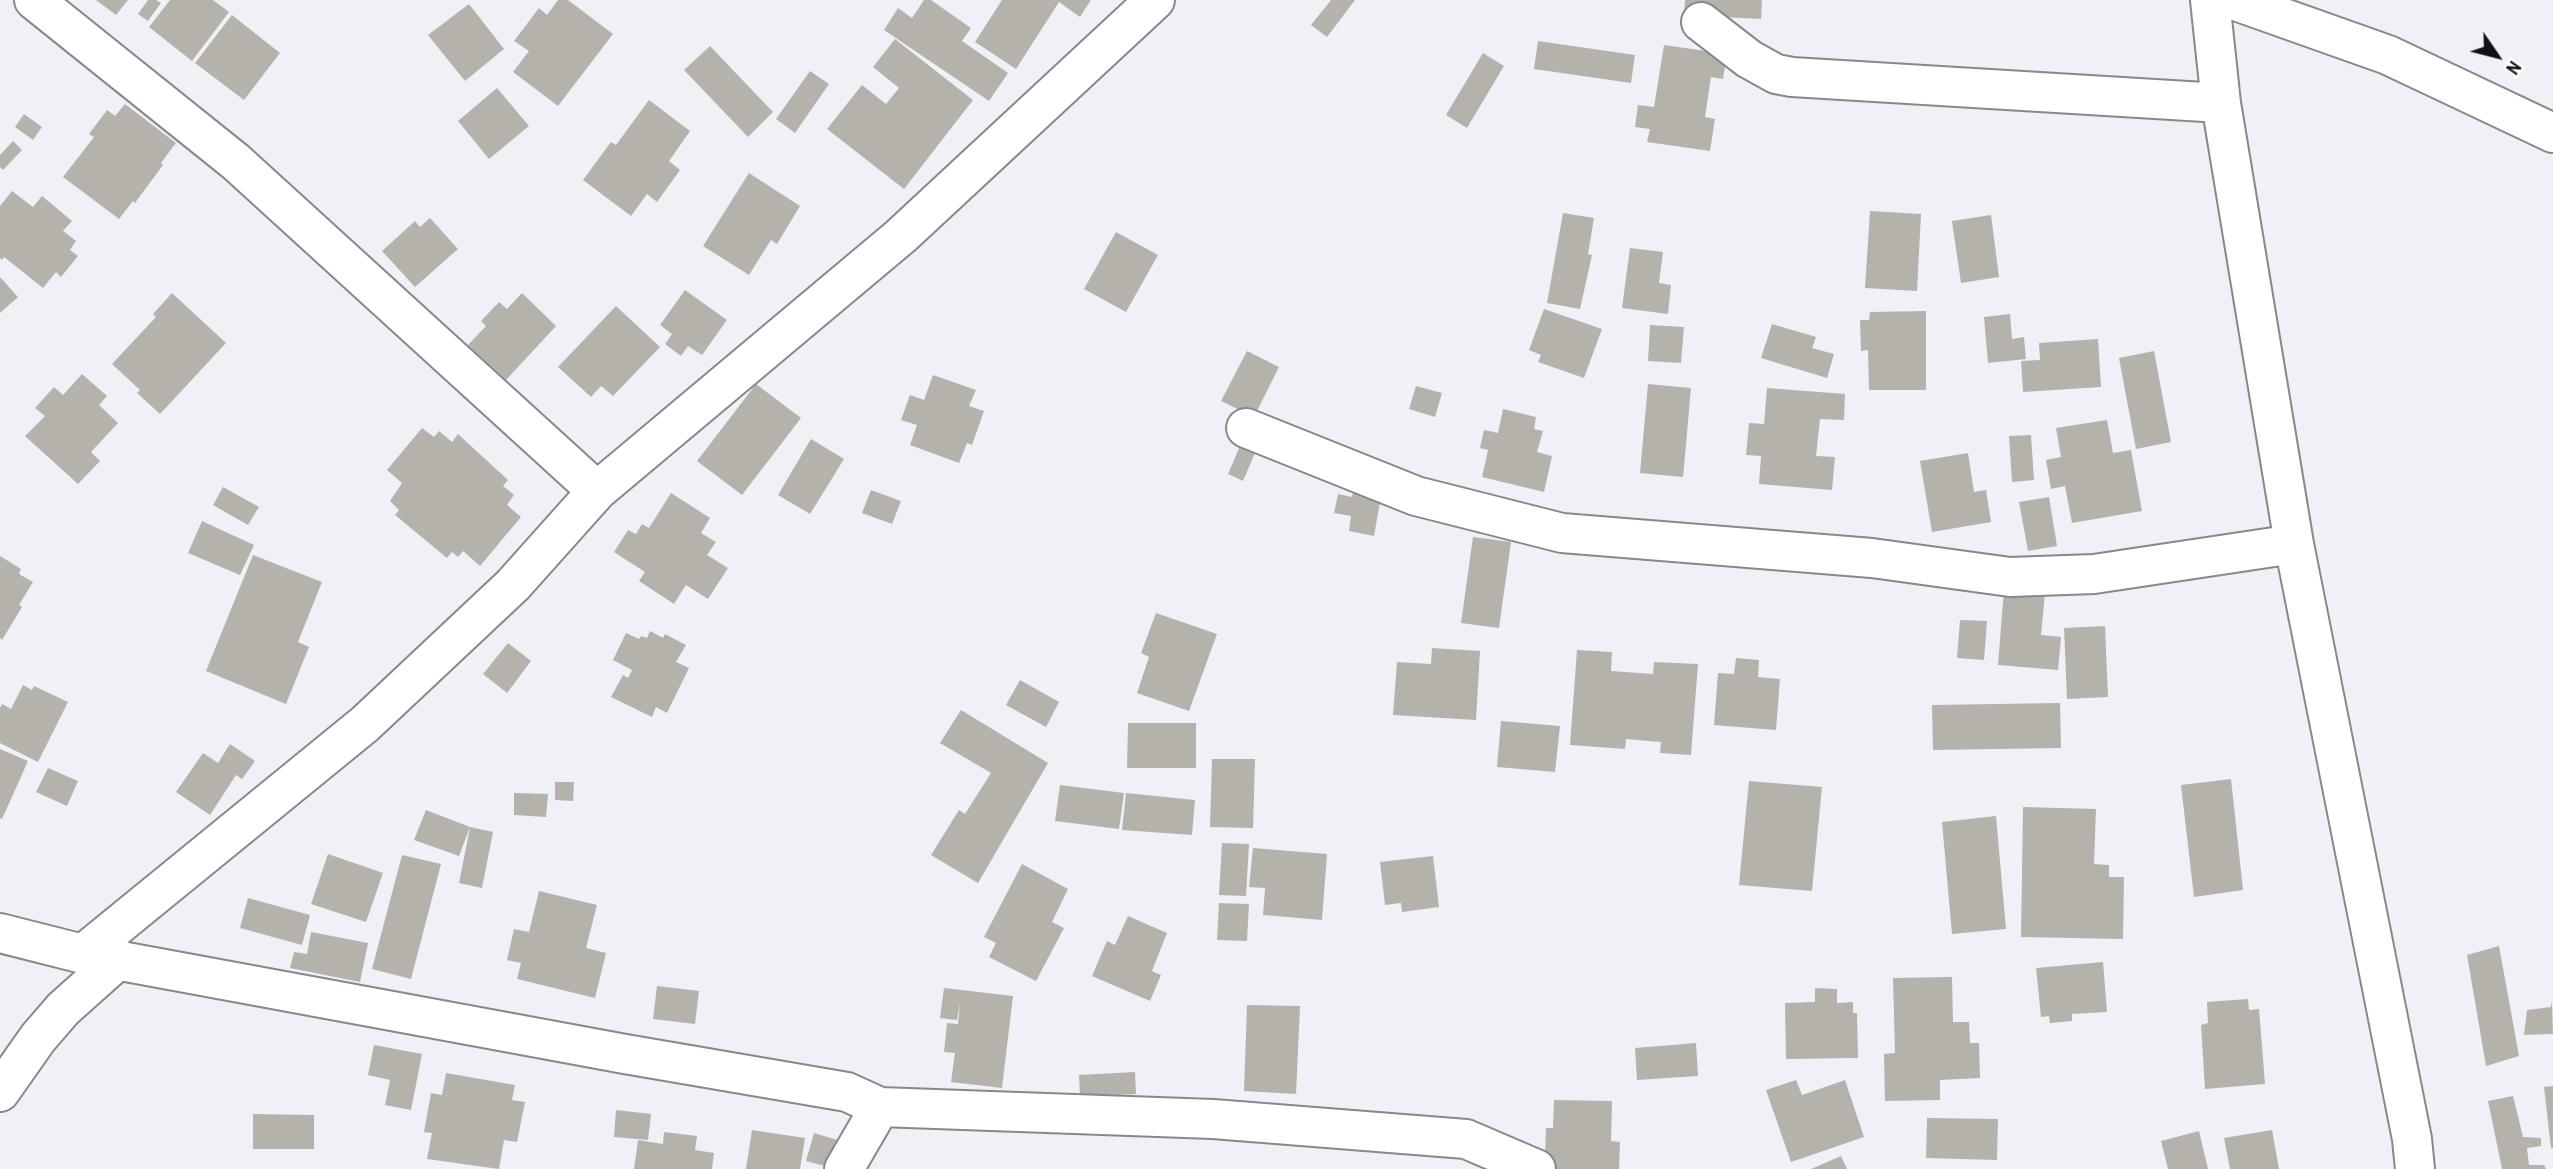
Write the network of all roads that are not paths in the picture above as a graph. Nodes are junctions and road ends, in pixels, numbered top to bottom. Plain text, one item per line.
1 (34, 0) edge
2 (1155, 0) edge
3 (2210, 0) edge
4 (2233, 0) edge
5 (1701, 22) dead end
6 (2221, 103) junction
7 (2553, 133) edge
8 (1246, 428) dead end
9 (597, 491) junction
10 (2294, 544) junction
11 (0, 933) edge
12 (101, 956) junction
13 (0, 1092) edge
14 (880, 1107) junction
15 (844, 1169) edge
16 (1536, 1169) edge
17 (2415, 1169) edge

1 - 9 street
2 - 9 street
3 - 6 street
4 - 7 street
5 - 6 street
6 - 10 street
8 - 10 street
9 - 12 street
10 - 17 street
11 - 12 street
12 - 13 street
12 - 14 street
14 - 15 street
14 - 16 street

